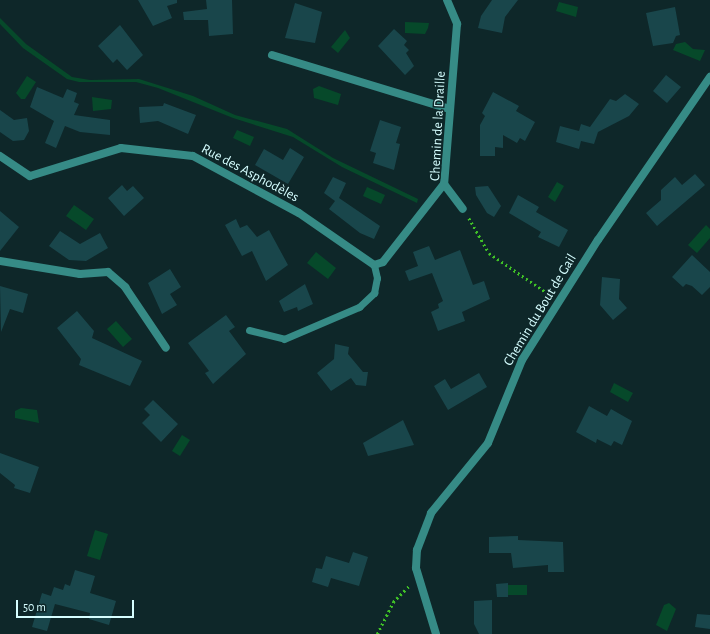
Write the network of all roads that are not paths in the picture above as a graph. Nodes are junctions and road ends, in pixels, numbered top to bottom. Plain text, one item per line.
1 (447, 0) edge
2 (272, 55) dead end
3 (710, 77) edge
4 (450, 109) junction
5 (0, 156) edge
6 (444, 184) junction
7 (463, 209) road end
8 (0, 261) edge
9 (374, 266) junction
10 (249, 330) dead end
11 (166, 348) dead end
12 (436, 634) edge

1 - 4 street, Chemin de la Draille
2 - 4 street
3 - 12 street, Chemin du Bout de Gail
4 - 6 street, Chemin de la Draille
5 - 9 street, Rue des Asphodèles
6 - 7 street, Chemin de la Draille
6 - 9 street
8 - 11 street
9 - 10 lane

